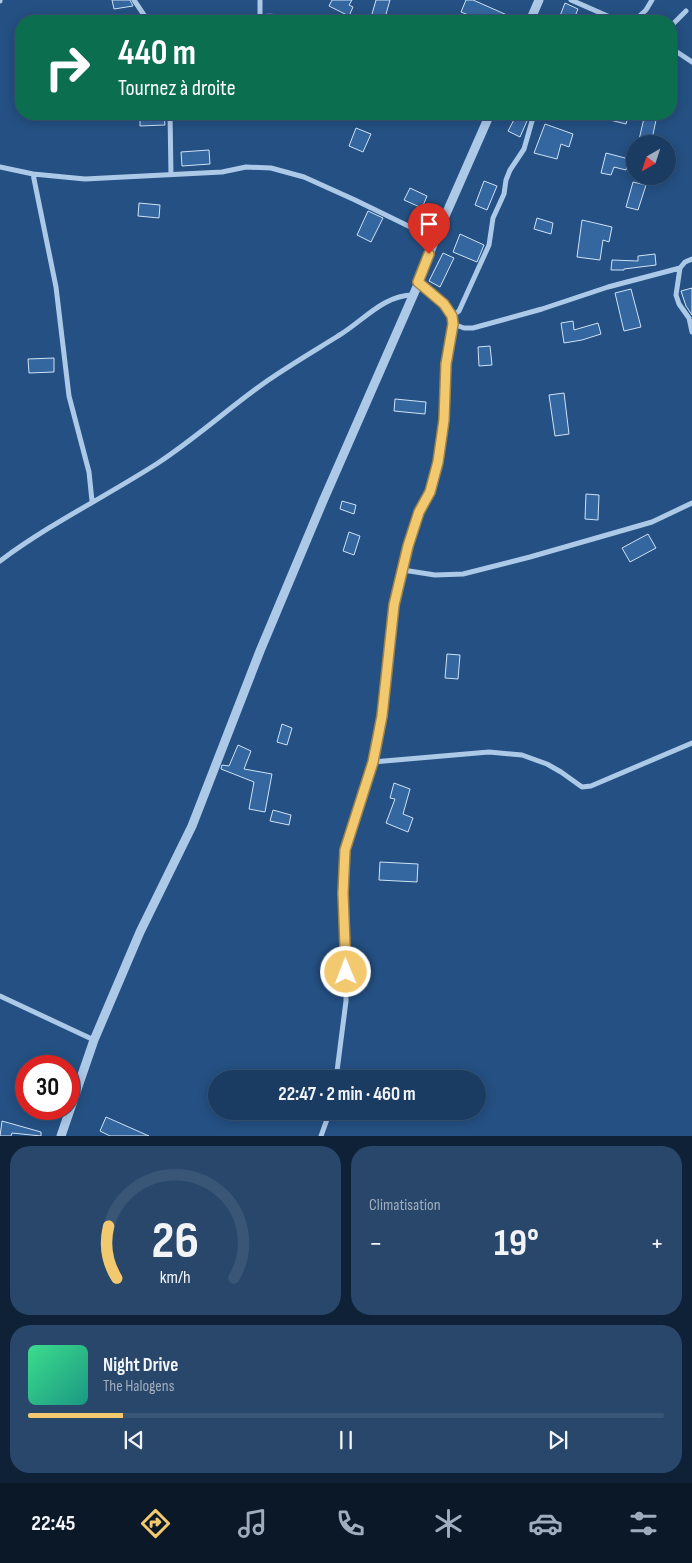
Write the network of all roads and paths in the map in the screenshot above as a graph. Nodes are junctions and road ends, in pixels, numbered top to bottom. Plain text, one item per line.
1 (134, 0) edge
2 (260, 0) edge
3 (539, 0) edge
4 (571, 0) edge
5 (652, 0) edge
6 (686, 11) dead end
7 (144, 15) edge
8 (260, 15) edge
9 (533, 15) edge
10 (605, 15) edge
11 (641, 15) edge
12 (677, 20) edge
13 (677, 52) edge
14 (692, 62) edge
15 (170, 120) edge
16 (487, 120) edge
17 (532, 120) edge
18 (0, 167) edge
19 (33, 174) junction
20 (172, 175) junction
21 (435, 239) junction
22 (692, 259) edge
23 (680, 268) junction
24 (418, 282) junction
25 (413, 295) junction
26 (452, 316) junction
27 (453, 324) junction
28 (692, 332) edge
29 (92, 501) junction
30 (692, 503) edge
31 (0, 561) edge
32 (403, 570) junction
33 (692, 743) edge
34 (373, 762) junction
35 (0, 996) edge
36 (94, 1040) junction
37 (337, 1070) edge
38 (327, 1120) edge
39 (61, 1136) edge
40 (321, 1136) edge

1 - 7 street
2 - 8 street
3 - 9 street
4 - 10 street
5 - 11 street
6 - 12 street
13 - 14 street
15 - 20 street
16 - 21 street
17 - 26 street
18 - 19 street
19 - 20 street
19 - 29 street
20 - 21 street
21 - 24 street
22 - 23 street
23 - 27 street
23 - 28 street
24 - 25 street
24 - 26 street
25 - 29 street
25 - 36 street
26 - 27 street
27 - 32 street
29 - 31 street
30 - 32 street
32 - 34 street
33 - 34 street
34 - 37 street
35 - 36 street
36 - 39 street
38 - 40 street

